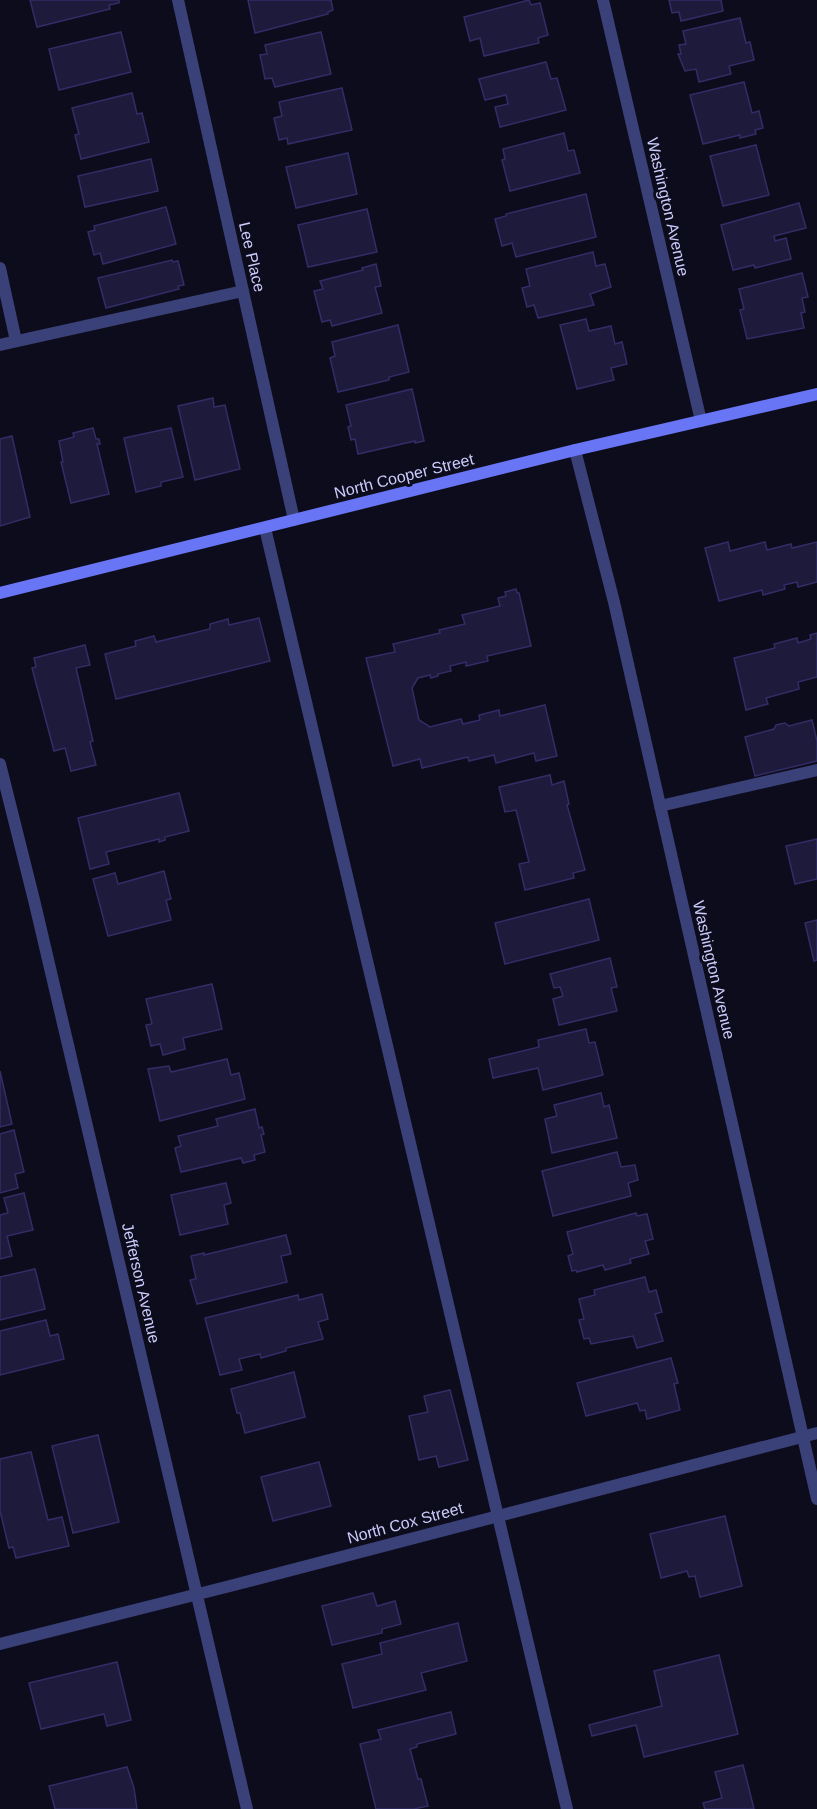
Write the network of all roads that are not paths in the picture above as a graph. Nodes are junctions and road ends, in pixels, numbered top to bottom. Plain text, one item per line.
1 (178, 0) edge
2 (603, 0) edge
3 (0, 267) edge
4 (243, 291) junction
5 (16, 341) junction
6 (0, 345) edge
7 (817, 394) edge
8 (701, 421) junction
9 (575, 450) junction
10 (294, 520) junction
11 (265, 528) junction
12 (0, 593) edge
13 (0, 764) edge
14 (817, 770) edge
15 (660, 806) junction
16 (817, 1433) edge
17 (802, 1436) junction
18 (817, 1499) edge
19 (498, 1516) junction
20 (197, 1594) junction
21 (0, 1644) edge
22 (247, 1809) edge
23 (567, 1809) edge

1 - 4 street, Lee Place
2 - 8 street, Washington Avenue
3 - 5 street
4 - 5 street
4 - 10 street, Lee Place
5 - 6 street
7 - 8 street, North Cooper Street
8 - 9 street, North Cooper Street
9 - 10 street, North Cooper Street
9 - 15 street, Washington Avenue
10 - 11 street, North Cooper Street
11 - 12 street, North Cooper Street
11 - 19 street
13 - 20 street, Jefferson Avenue
14 - 15 street
15 - 17 street, Washington Avenue
16 - 17 street, North Cox Street
17 - 18 street, Washington Avenue
17 - 19 street, North Cox Street
19 - 20 street, North Cox Street
19 - 23 street
20 - 21 street, North Cox Street
20 - 22 street, Jefferson Avenue

